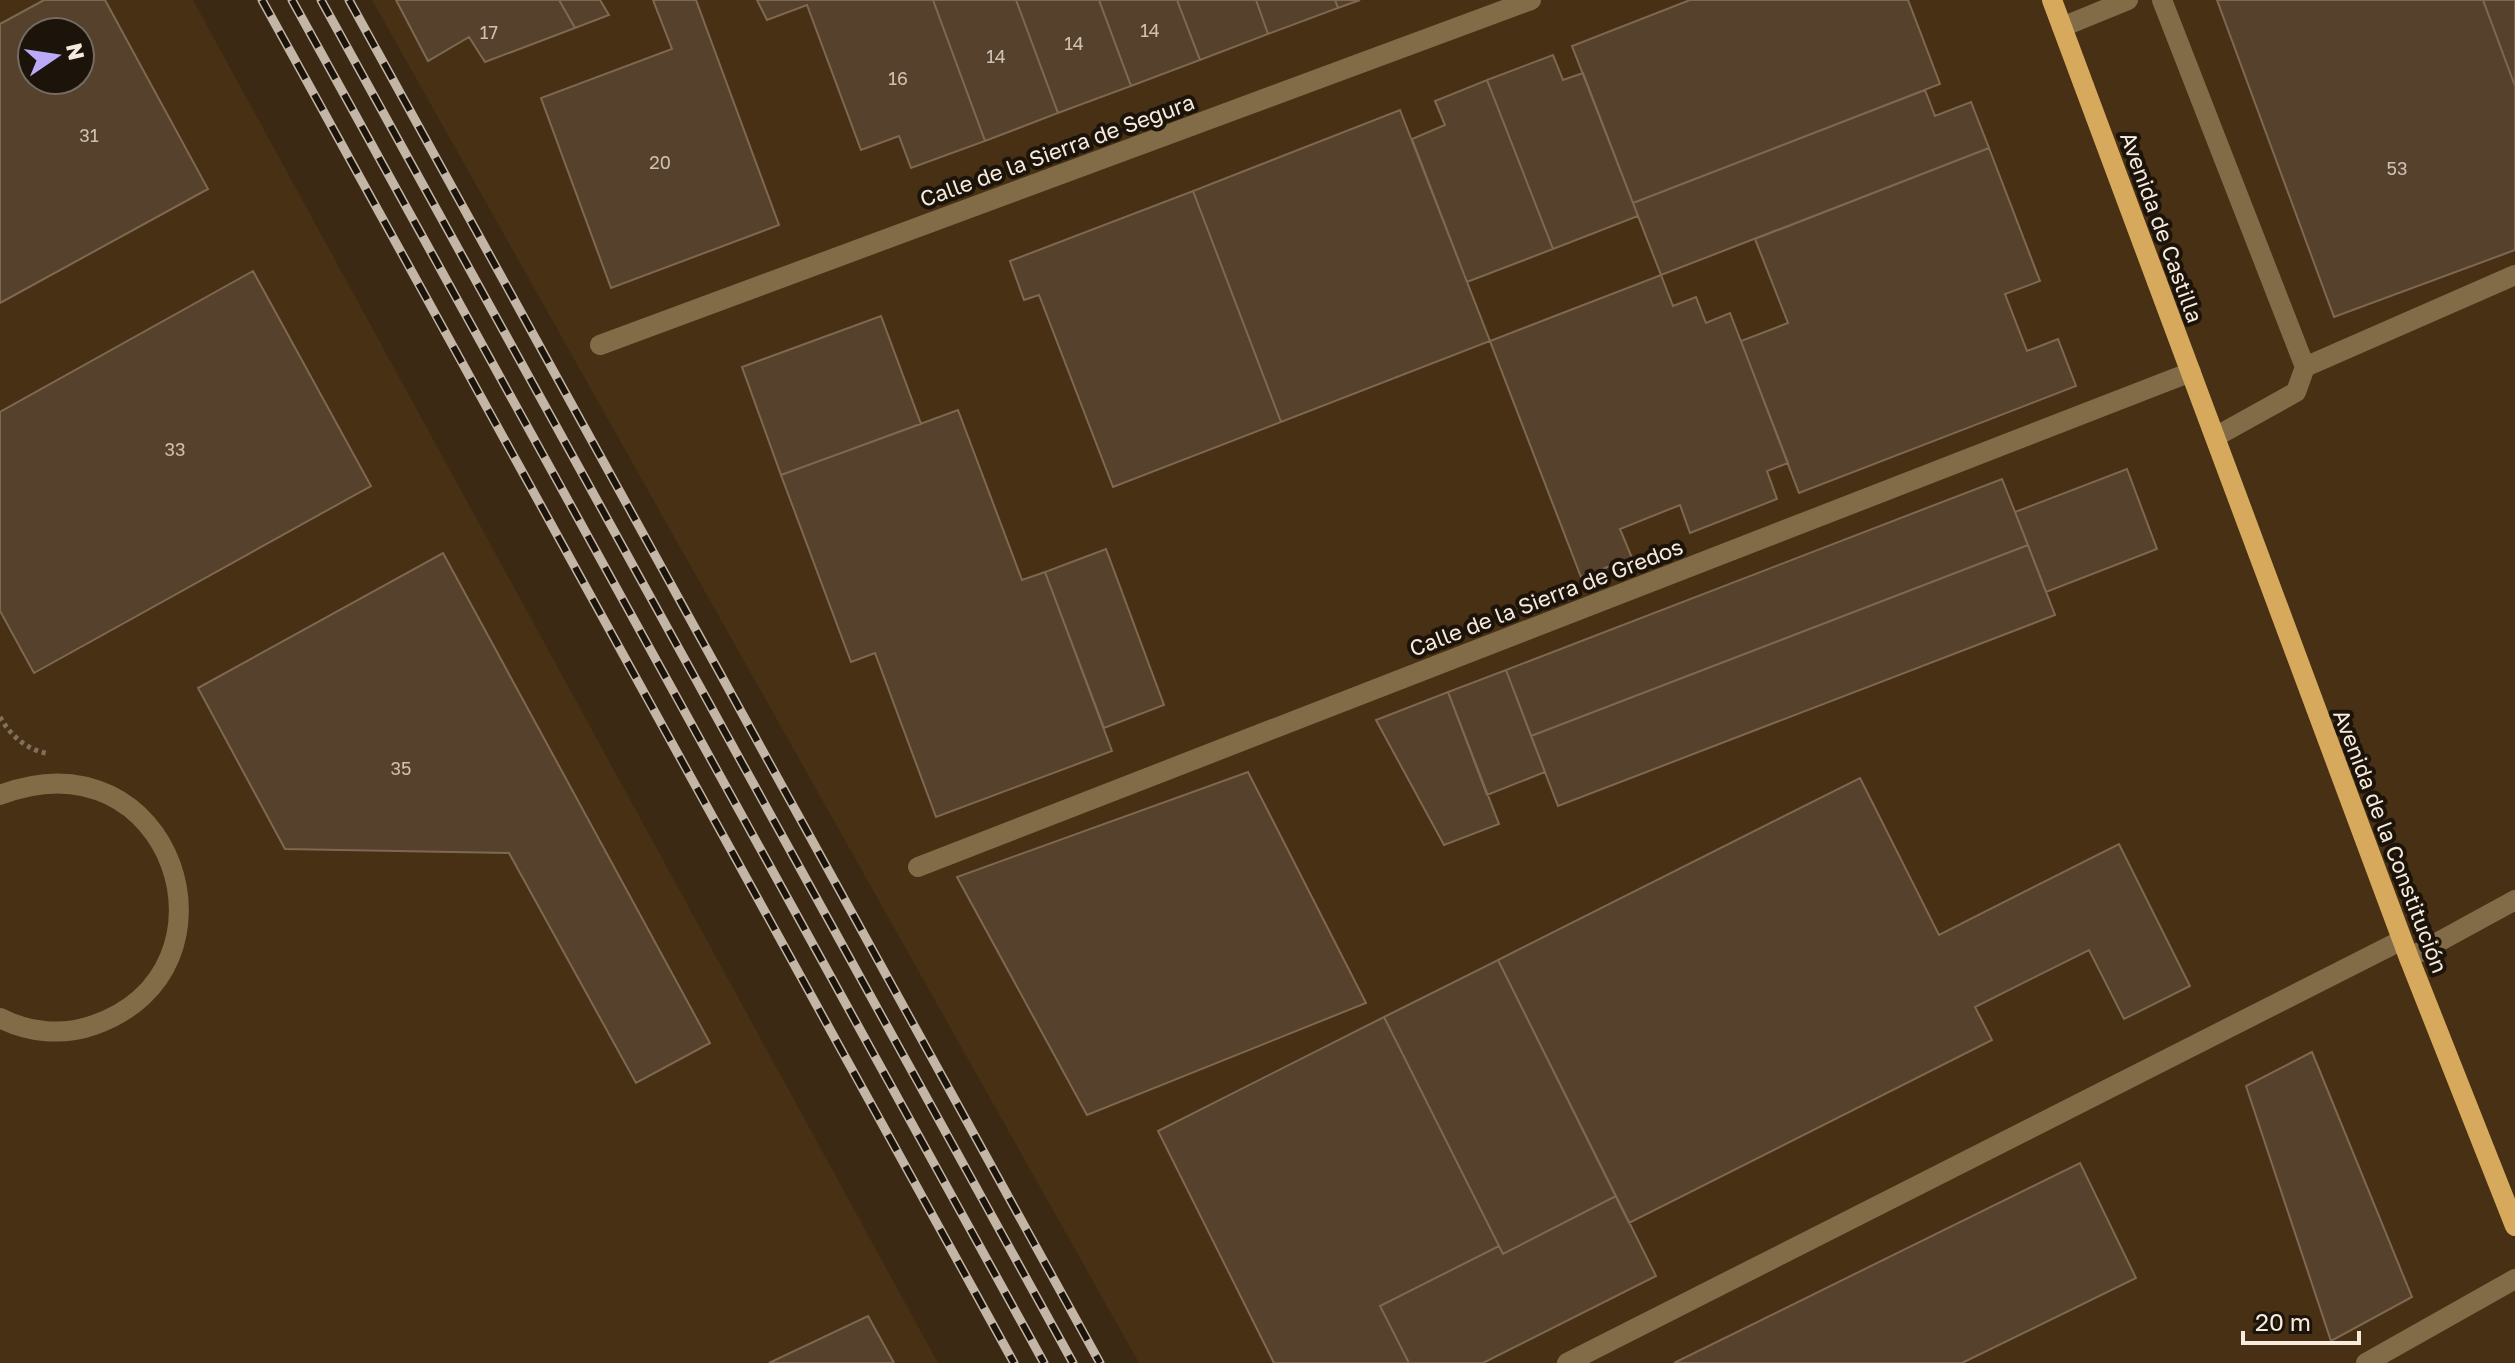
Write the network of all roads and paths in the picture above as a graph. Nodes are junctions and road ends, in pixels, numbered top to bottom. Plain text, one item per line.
1 (1531, 0) edge
2 (2052, 0) edge
3 (2128, 0) edge
4 (2162, 0) edge
5 (2062, 27) junction
6 (2515, 275) edge
7 (600, 345) dead end
8 (2305, 367) junction
9 (2191, 372) junction
10 (2215, 437) junction
11 (2228, 471) joint
12 (0, 717) edge
13 (60, 757) dead end
14 (0, 795) edge
15 (918, 867) dead end
16 (2515, 900) edge
17 (2406, 949) junction
18 (0, 1018) edge
19 (2515, 1226) edge
20 (2515, 1279) edge
21 (1567, 1363) edge
22 (2366, 1363) edge

1 - 7 street, Calle de la Sierra de Segura
2 - 5 main road, Avenida de Castilla
3 - 5 street
4 - 8 street
5 - 9 main road, Avenida de Castilla
6 - 8 street
8 - 10 street
9 - 10 main road, Avenida de Castilla
9 - 15 street, Calle de la Sierra de Gredos
10 - 11 main road, Avenida de Castilla
11 - 17 main road, Avenida de la Constitución
12 - 13 path
14 - 18 street
16 - 17 street
17 - 19 main road, Avenida de la Constitución
17 - 21 street
20 - 22 street

